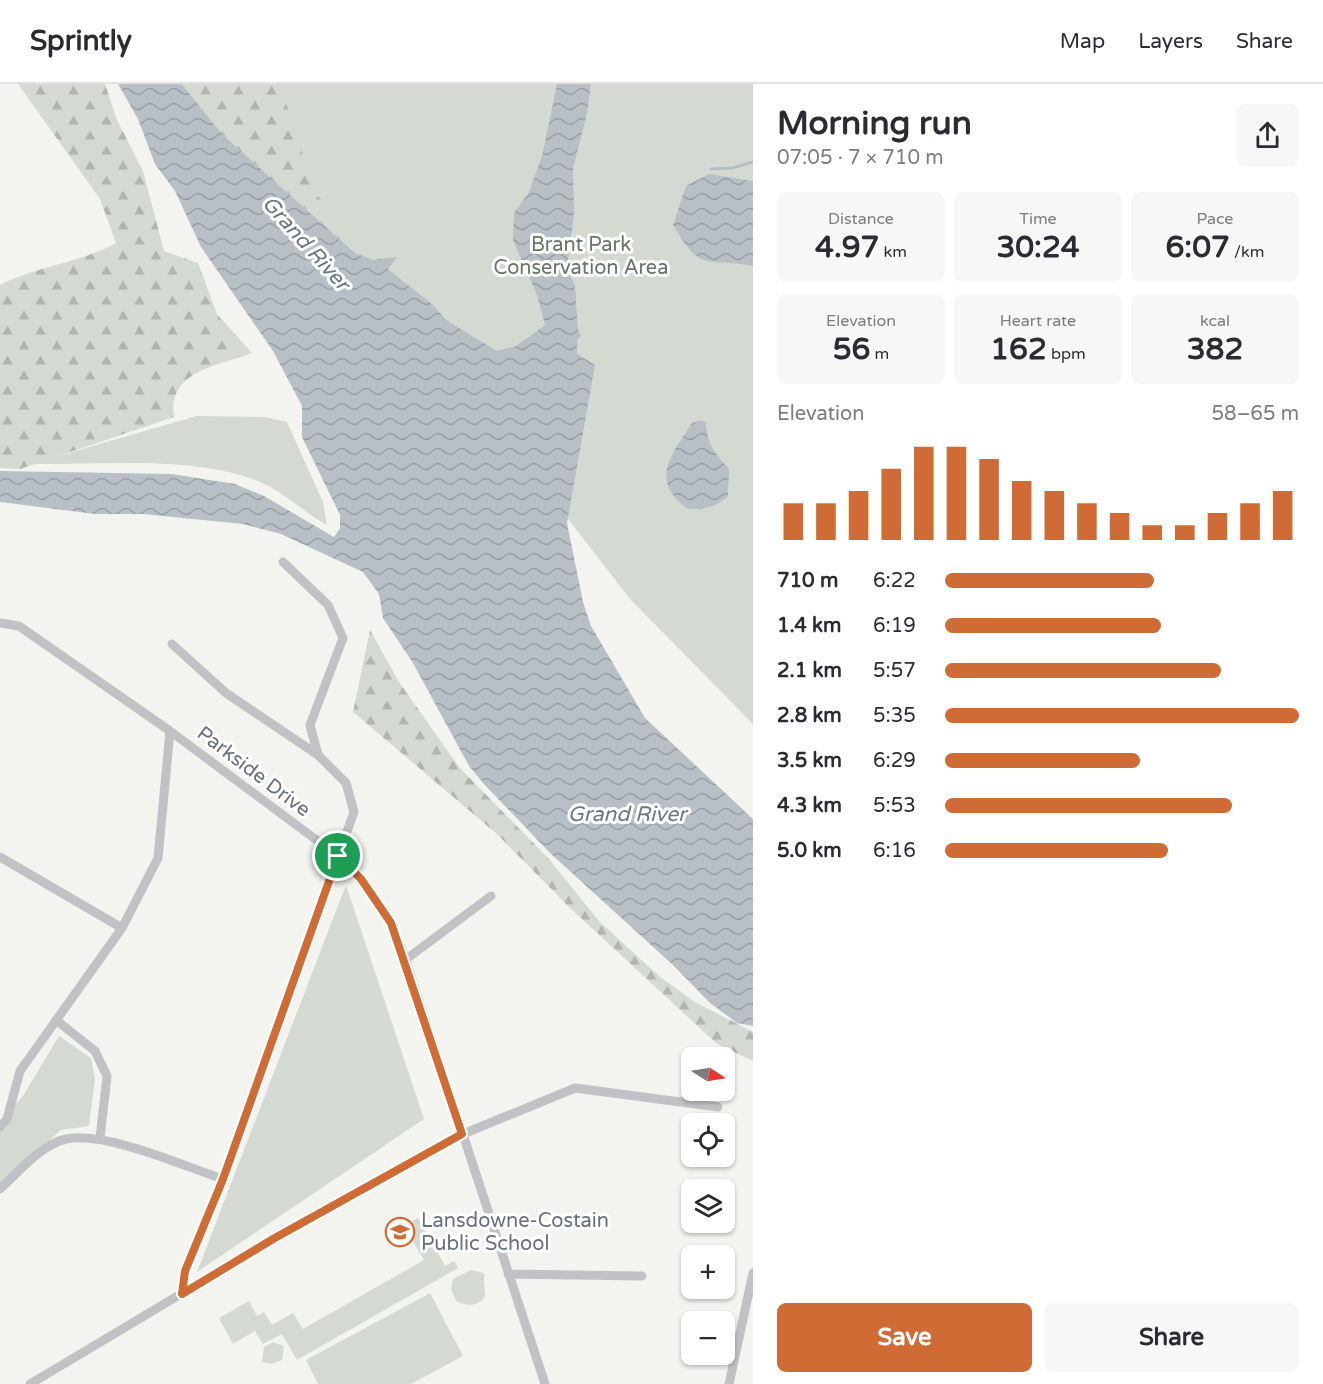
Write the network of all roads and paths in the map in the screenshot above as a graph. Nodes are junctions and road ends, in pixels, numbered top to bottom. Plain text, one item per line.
1 (283, 562) dead end
2 (0, 622) edge
3 (172, 644) dead end
4 (170, 731) junction
5 (318, 755) junction
6 (338, 856) junction
7 (0, 857) edge
8 (491, 896) dead end
9 (122, 928) junction
10 (405, 960) junction
11 (56, 1020) junction
12 (718, 1107) dead end
13 (0, 1127) edge
14 (462, 1134) junction
15 (100, 1138) junction
16 (223, 1179) junction
17 (0, 1189) edge
18 (753, 1273) edge
19 (508, 1274) junction
20 (642, 1276) dead end
21 (182, 1294) junction
22 (30, 1384) edge
23 (545, 1384) edge
24 (729, 1384) edge

1 - 5 street
2 - 4 street, Parkside Drive
3 - 5 street
4 - 6 street, Parkside Drive
4 - 9 street
5 - 6 street
6 - 10 street, Parkside Drive
6 - 16 street
7 - 9 street
8 - 10 street
9 - 11 street
10 - 14 street, Parkside Drive
11 - 13 street
11 - 15 street
12 - 14 street
14 - 19 street, Parkside Drive
14 - 21 street
15 - 16 street
15 - 17 street
16 - 21 street
18 - 24 street
19 - 20 street
19 - 23 street, Parkside Drive
21 - 22 street

